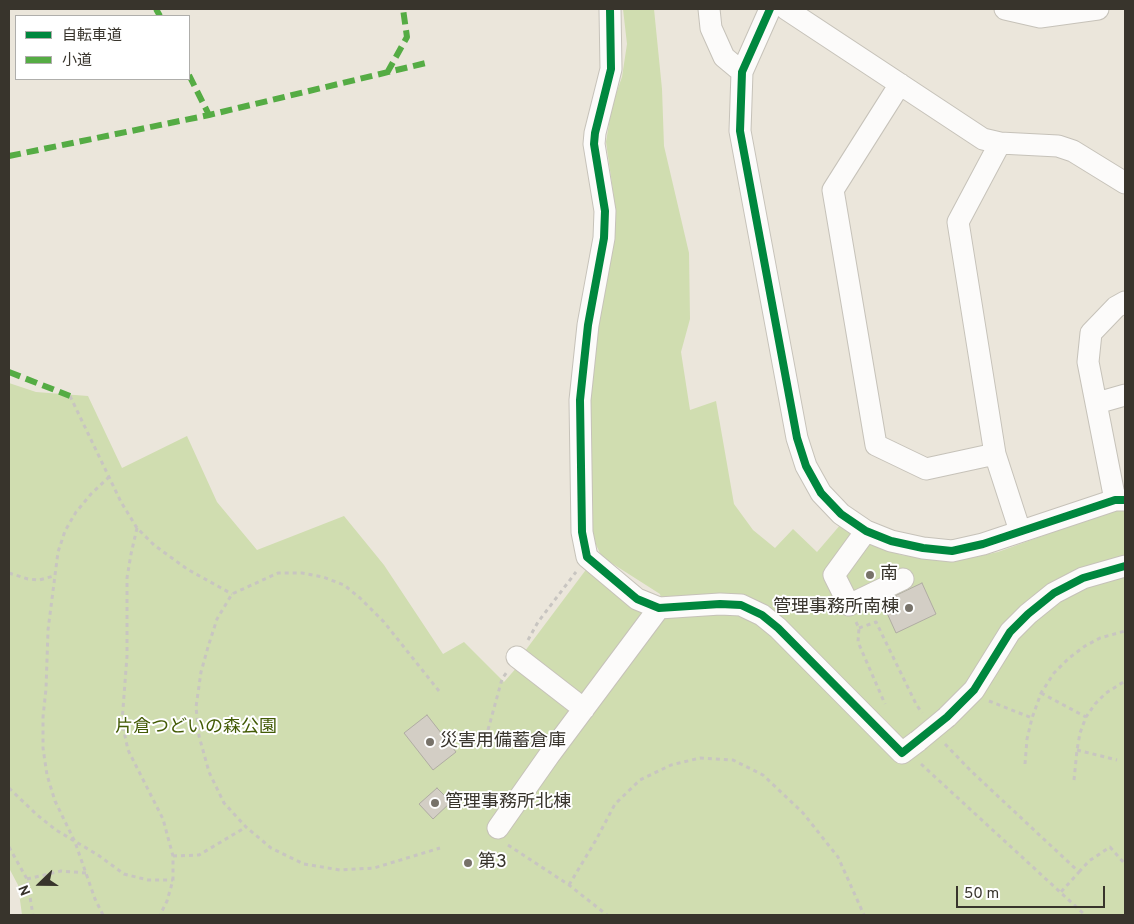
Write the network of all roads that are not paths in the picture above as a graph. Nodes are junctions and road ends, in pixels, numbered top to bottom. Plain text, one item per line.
1 (610, 9) edge
2 (710, 9) edge
3 (770, 9) edge
4 (786, 9) edge
5 (1005, 9) edge
6 (1098, 9) edge
7 (742, 72) junction
8 (900, 84) junction
9 (1000, 143) junction
10 (1125, 183) edge
11 (1125, 302) edge
12 (1125, 395) edge
13 (1097, 403) junction
14 (995, 454) junction
15 (1120, 500) edge
16 (866, 531) junction
17 (1020, 531) junction
18 (1125, 566) edge
19 (903, 579) dead end
20 (659, 608) junction
21 (517, 657) dead end
22 (582, 712) junction
23 (502, 836) road end

1 - 20 street
2 - 7 street
3 - 7 street
4 - 8 street
5 - 6 street
7 - 16 street
8 - 9 street
8 - 14 street
9 - 10 street
9 - 14 street
11 - 13 street
12 - 13 street
13 - 15 street
14 - 17 street
15 - 17 street
16 - 17 street
16 - 19 street
18 - 20 street, bridge
20 - 22 street
21 - 22 street
22 - 23 street

